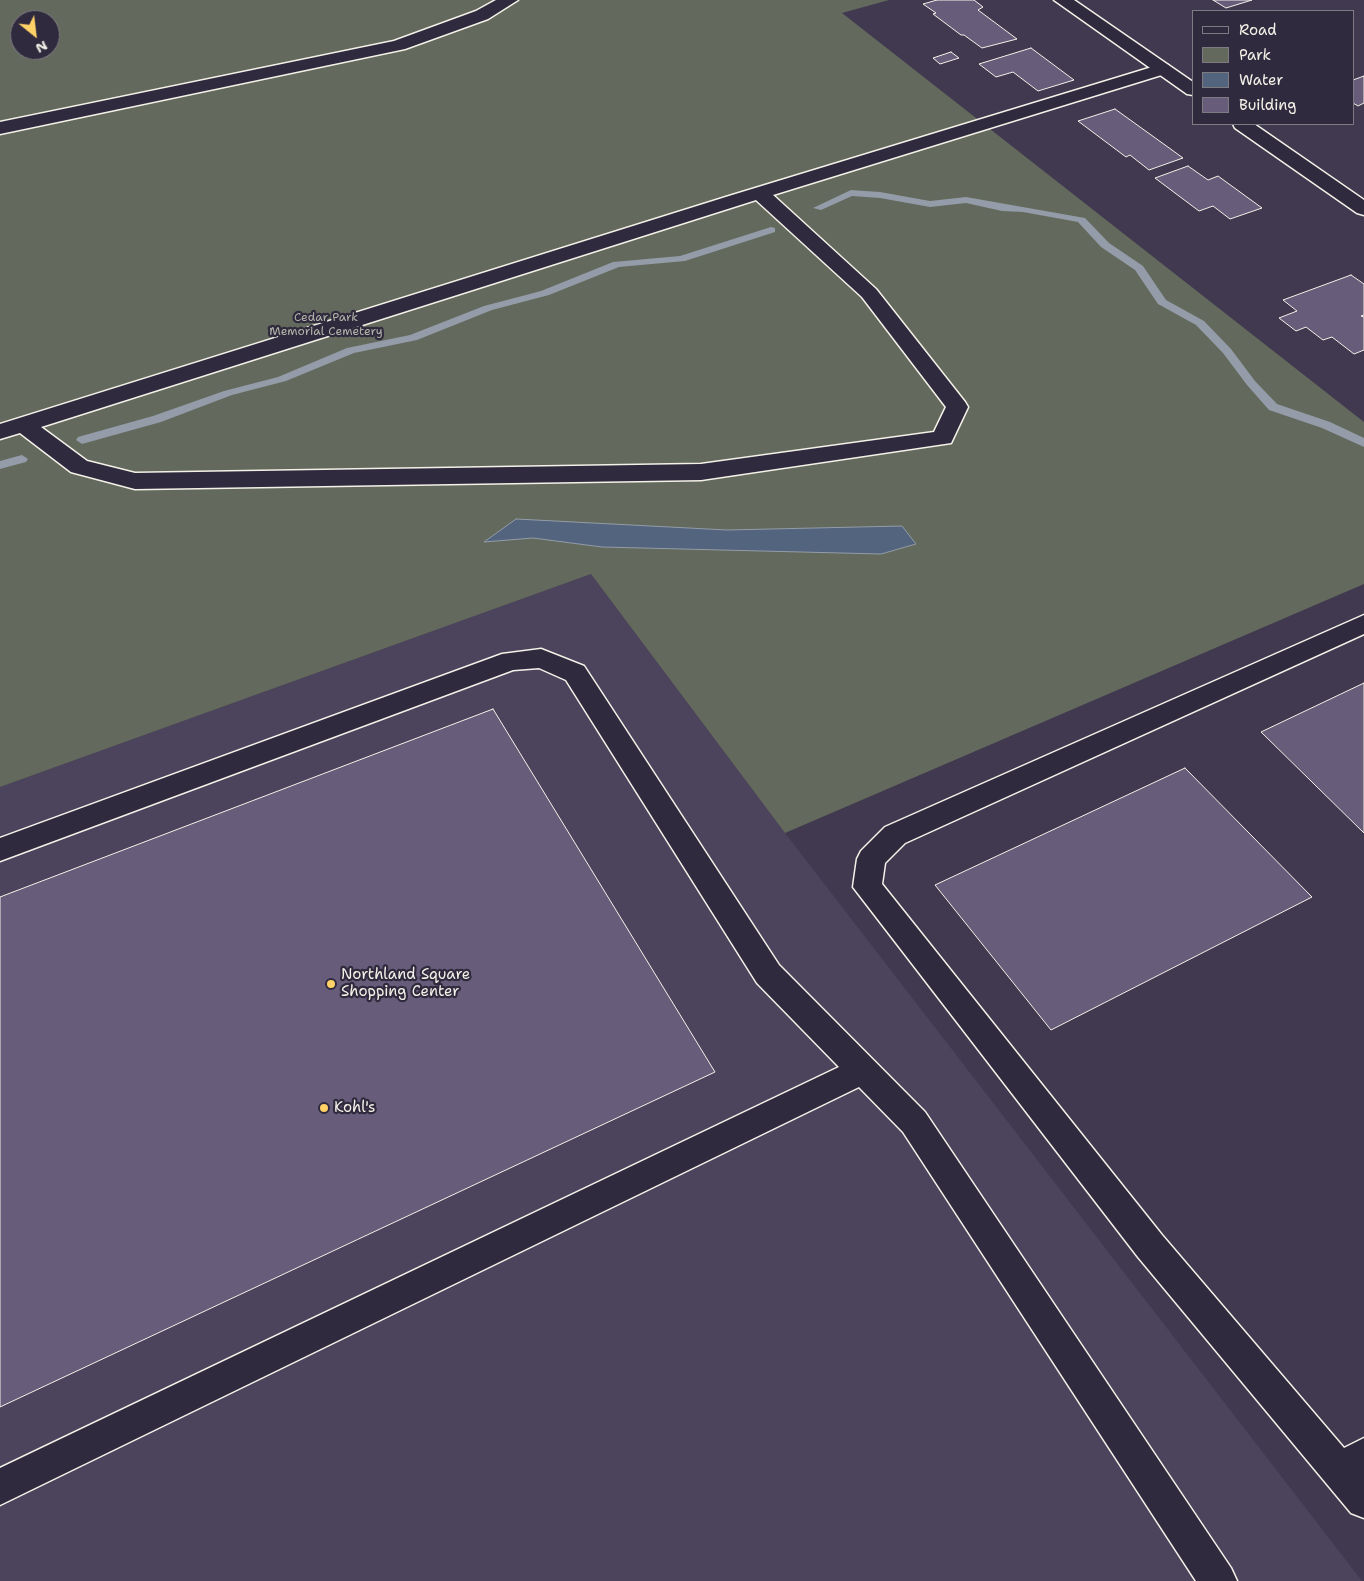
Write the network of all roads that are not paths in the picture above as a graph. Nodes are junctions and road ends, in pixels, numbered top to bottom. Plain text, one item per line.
1 (509, 0) edge
2 (1063, 0) edge
3 (1162, 69) junction
4 (1192, 89) edge
5 (1243, 125) edge
6 (0, 128) edge
7 (759, 193) junction
8 (1364, 209) edge
9 (24, 425) junction
10 (0, 432) edge
11 (1364, 624) edge
12 (0, 850) edge
13 (864, 1070) junction
14 (1352, 1464) edge
15 (0, 1487) edge
16 (1364, 1500) edge
17 (1218, 1581) edge

1 - 6 street
2 - 3 street
3 - 4 street
3 - 7 street
5 - 8 street
7 - 9 street
7 - 9 street
9 - 10 street
11 - 14 street
12 - 13 street
13 - 15 street
13 - 17 street
14 - 16 street

